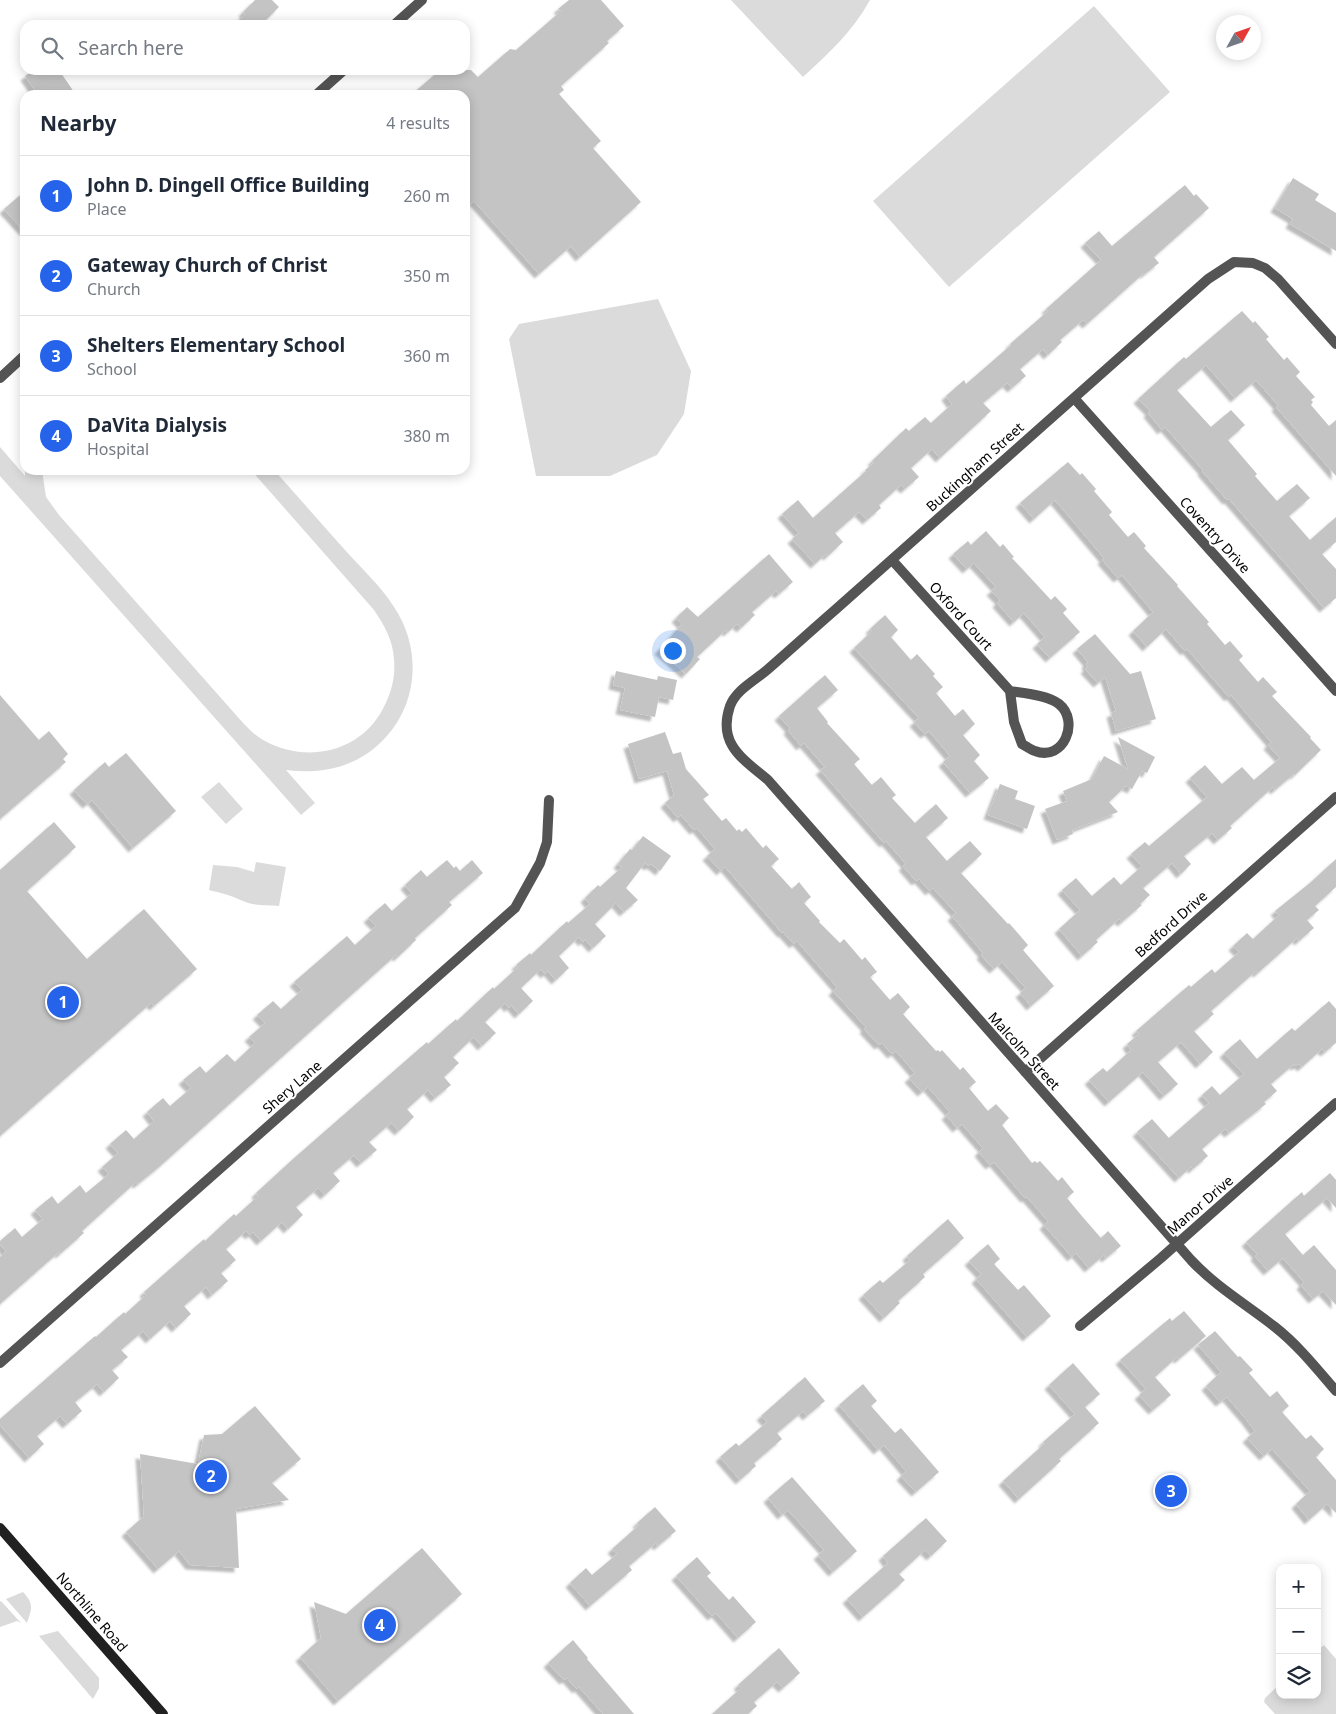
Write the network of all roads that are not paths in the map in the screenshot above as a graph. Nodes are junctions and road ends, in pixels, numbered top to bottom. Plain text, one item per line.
1 (422, 0) edge
2 (400, 20) edge
3 (338, 75) edge
4 (322, 90) edge
5 (1336, 344) edge
6 (20, 359) edge
7 (0, 378) edge
8 (1074, 398) junction
9 (892, 560) junction
10 (1010, 690) junction
11 (1336, 691) edge
12 (730, 706) joint
13 (1336, 797) edge
14 (549, 800) dead end
15 (1025, 1072) junction
16 (1336, 1103) edge
17 (1176, 1244) junction
18 (1080, 1326) dead end
19 (0, 1363) edge
20 (1336, 1391) edge
21 (0, 1528) edge
22 (163, 1714) edge

1 - 2 street
3 - 4 street
5 - 8 street, Buckingham Street
6 - 7 street
8 - 9 street, Buckingham Street
8 - 11 street, Coventry Drive
9 - 10 street, Oxford Court
9 - 12 street, Buckingham Street
10 - 10 street
12 - 15 street, Malcolm Street
13 - 15 street, Bedford Drive
14 - 19 street, Shery Lane
15 - 17 street, Malcolm Street
16 - 17 street, Manor Drive
17 - 18 street, Manor Drive
17 - 20 street, Malcolm Street
21 - 22 main road, Northline Road

